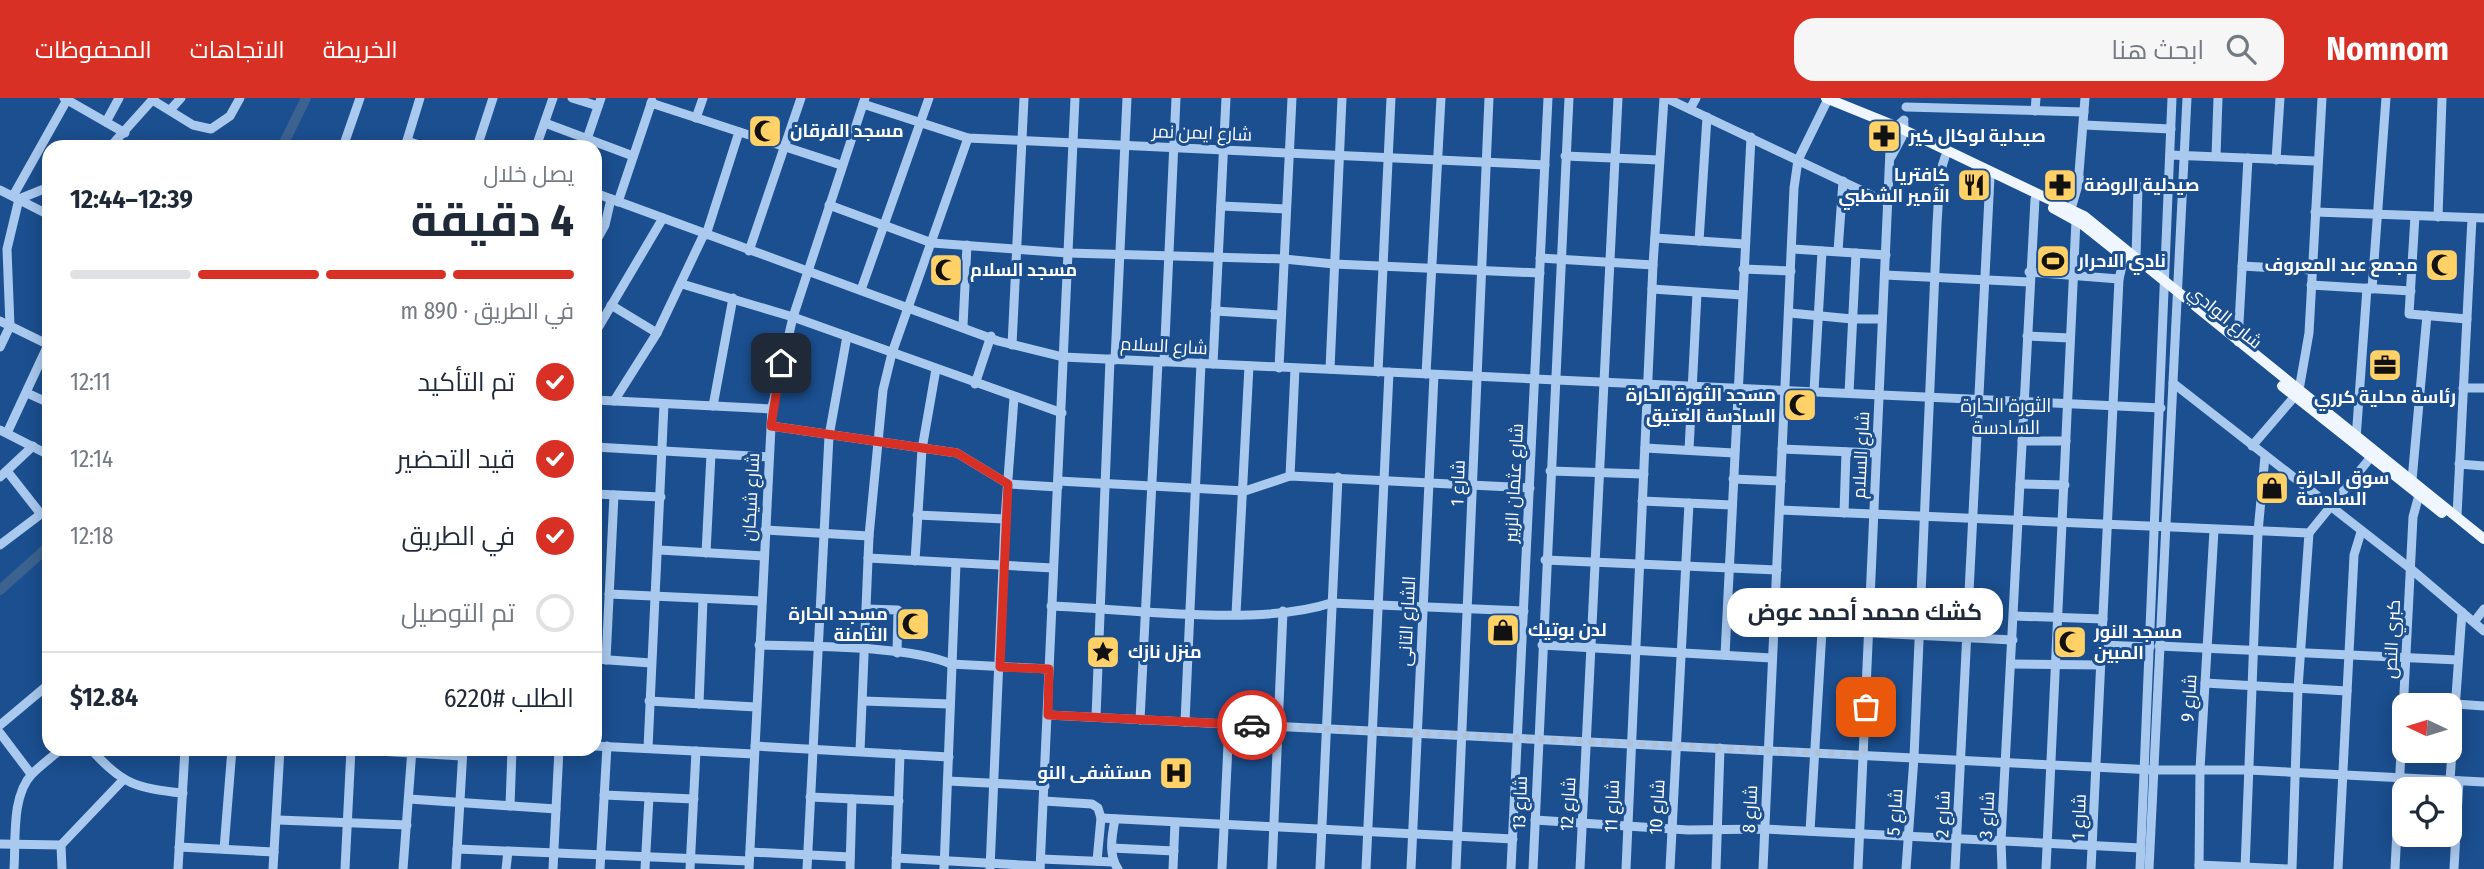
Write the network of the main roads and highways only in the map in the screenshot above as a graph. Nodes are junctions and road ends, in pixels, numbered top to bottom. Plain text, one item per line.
1 (1827, 99) edge
2 (1898, 129) junction
3 (2130, 258) junction
4 (2179, 297) junction
5 (2297, 393) junction
6 (2356, 440) junction
7 (2484, 539) edge
8 (2484, 547) edge

1 - 2 main road, شارع الوادي
2 - 3 main road, شارع الوادي
2 - 3 main road, شارع الوادي
3 - 4 main road, شارع الوادي
4 - 5 main road, شارع الوادي
4 - 5 main road, شارع الوادي
5 - 6 main road, شارع الوادي
6 - 7 main road, شارع الوادي
6 - 8 main road, شارع الوادي

